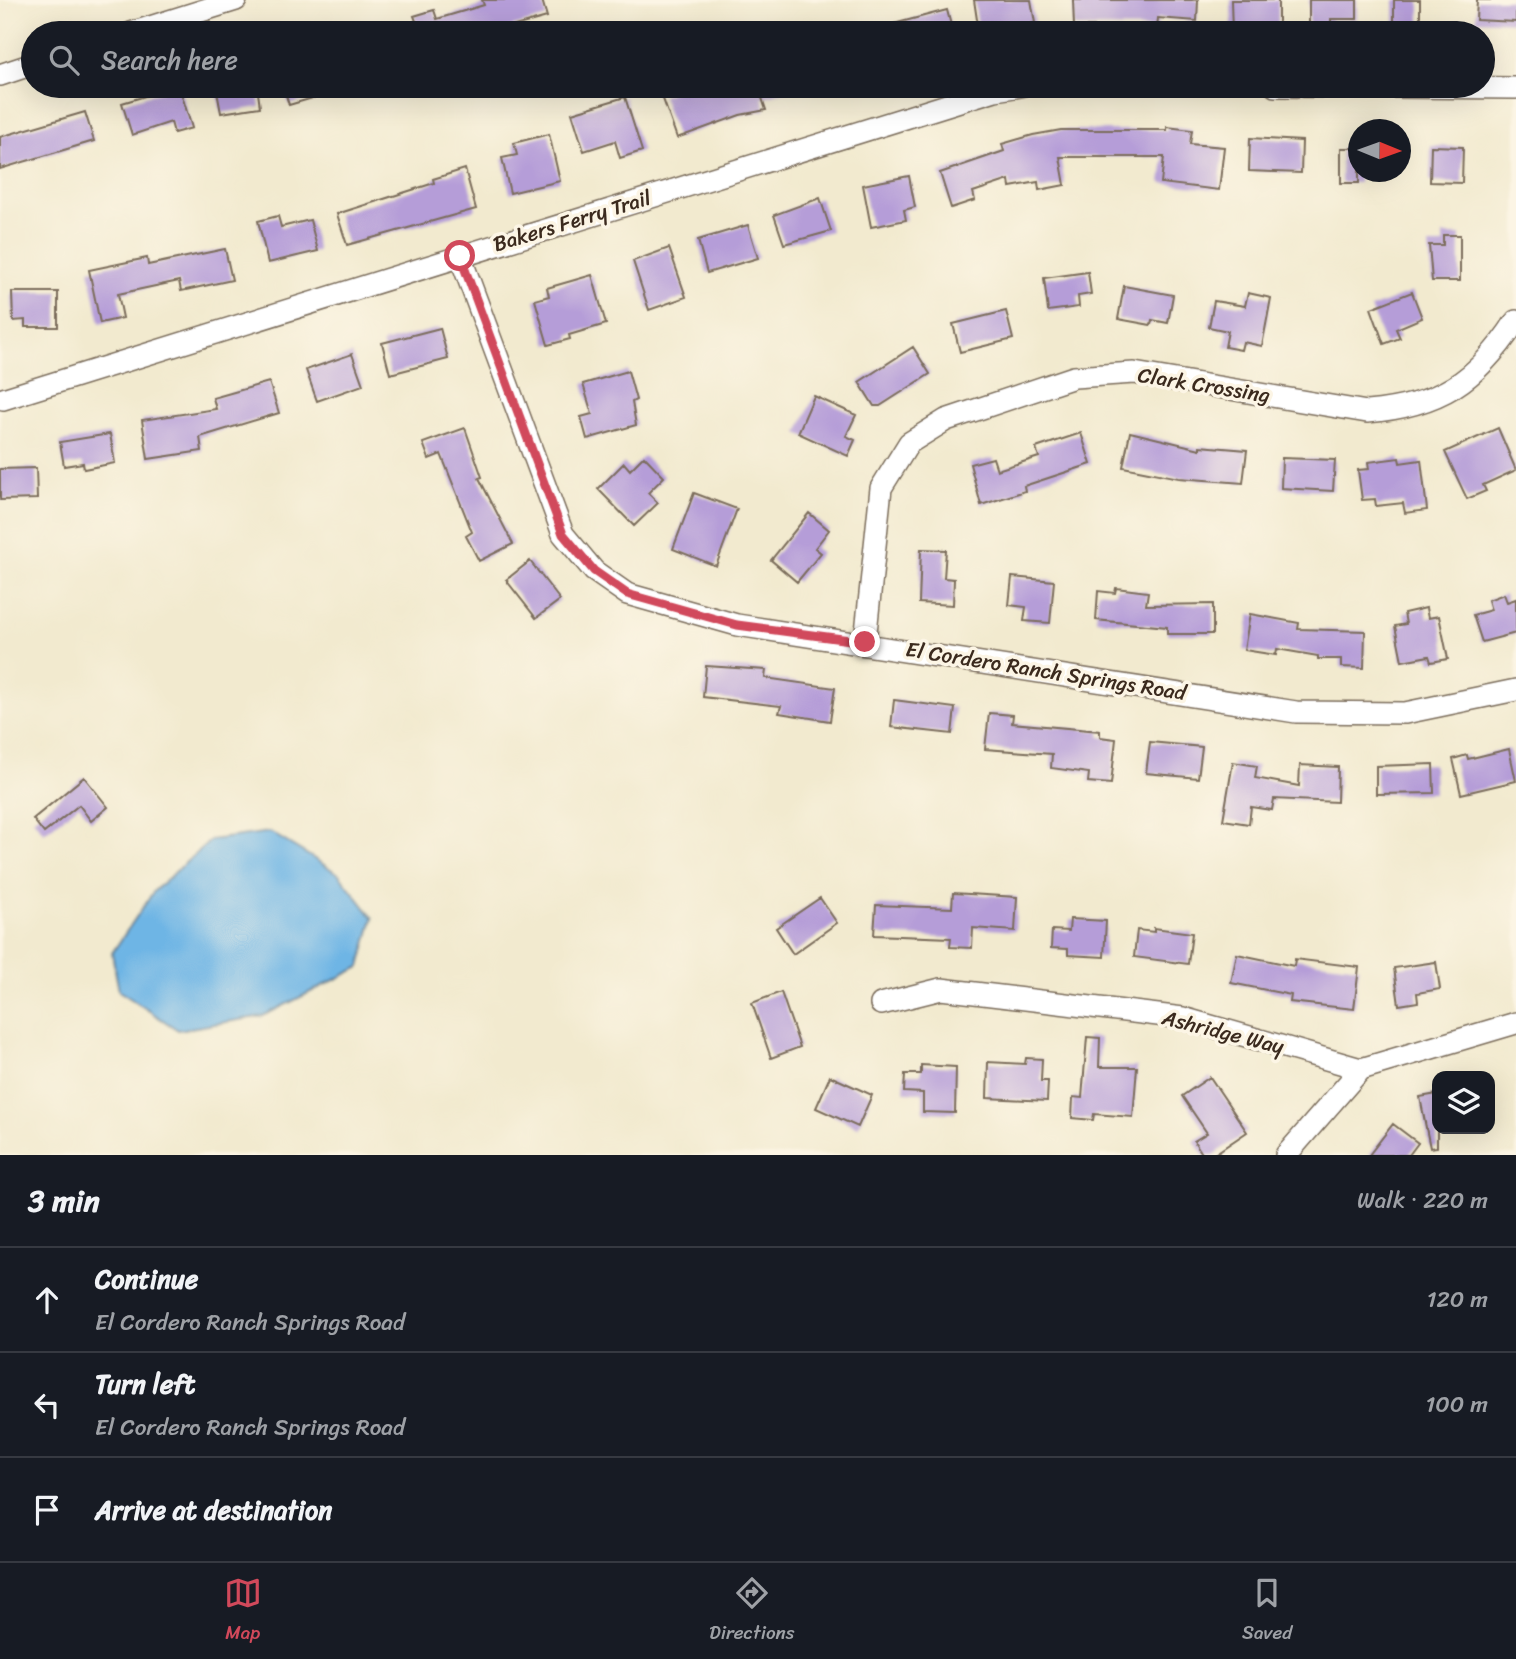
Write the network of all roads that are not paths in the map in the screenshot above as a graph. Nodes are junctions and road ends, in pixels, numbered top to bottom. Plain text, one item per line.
1 (236, 0) edge
2 (169, 21) edge
3 (21, 68) edge
4 (0, 75) edge
5 (1495, 88) edge
6 (1516, 88) edge
7 (969, 98) edge
8 (460, 256) junction
9 (1516, 321) edge
10 (3, 399) dead end
11 (865, 642) junction
12 (1516, 690) edge
13 (881, 1004) dead end
14 (1516, 1023) edge
15 (1361, 1069) junction
16 (1286, 1155) edge

1 - 2 street
3 - 4 street
5 - 6 street
7 - 8 street, Bakers Ferry Trail
8 - 10 street, Bakers Ferry Trail
8 - 11 street, El Cordero Ranch Springs Road
9 - 11 street, Clark Crossing
11 - 12 street, El Cordero Ranch Springs Road
13 - 15 street, Ashridge Way
14 - 15 street
15 - 16 street

